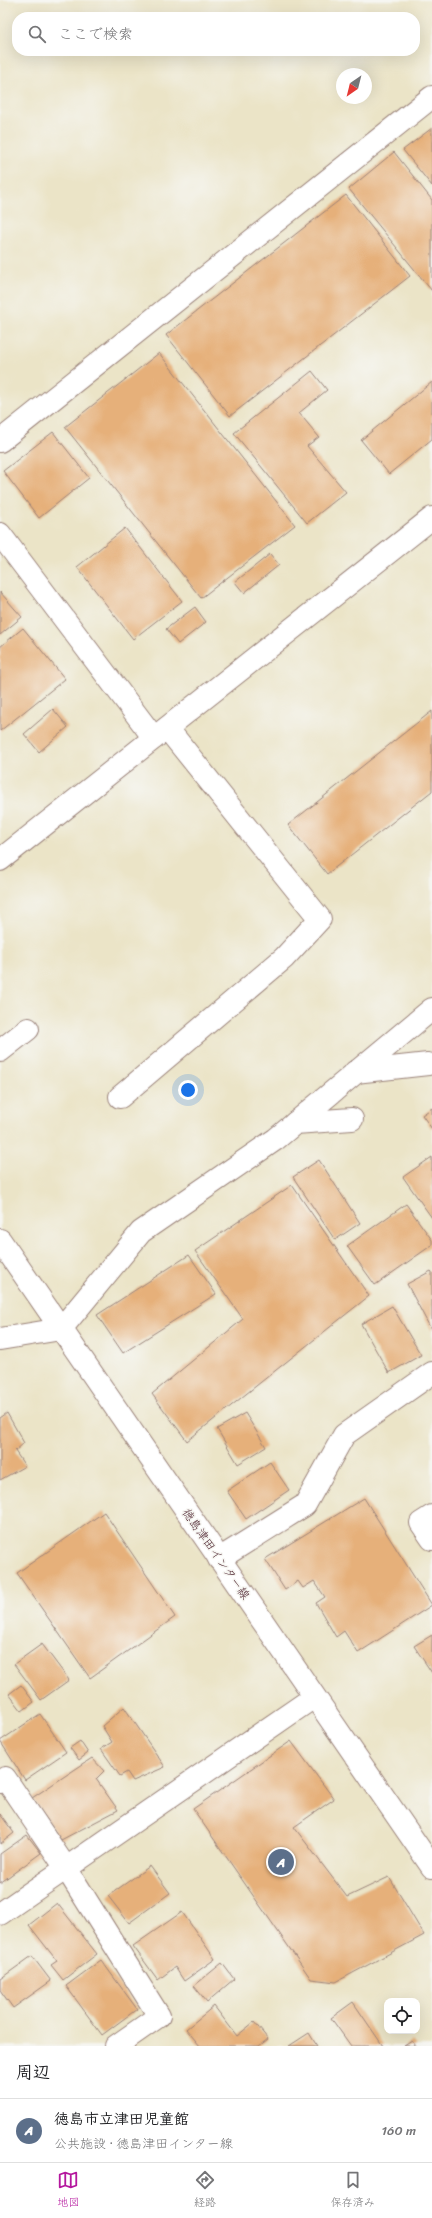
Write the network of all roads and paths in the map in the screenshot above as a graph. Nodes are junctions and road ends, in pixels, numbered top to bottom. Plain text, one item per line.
1 (432, 97) edge
2 (0, 441) edge
3 (432, 518) edge
4 (0, 534) edge
5 (161, 733) junction
6 (0, 860) edge
7 (432, 1009) edge
8 (28, 1030) dead end
9 (0, 1052) edge
10 (428, 1064) dead end
11 (355, 1072) junction
12 (120, 1097) dead end
13 (352, 1119) dead end
14 (295, 1123) junction
15 (0, 1240) edge
16 (61, 1329) junction
17 (0, 1339) edge
18 (432, 1373) edge
19 (432, 1516) edge
20 (432, 1539) edge
21 (219, 1559) junction
22 (314, 1698) junction
23 (2, 1777) edge
24 (432, 1867) edge
25 (66, 1868) junction
26 (0, 1914) edge
27 (116, 2046) edge

1 - 2 street
3 - 5 street
4 - 5 street
5 - 6 street
5 - 12 street
7 - 11 street
8 - 9 street
10 - 11 street
11 - 14 street
13 - 14 street
14 - 16 street
15 - 16 street, 徳島津田インター線
16 - 17 street
16 - 21 street, 徳島津田インター線
18 - 21 street
19 - 20 street
21 - 22 street, 徳島津田インター線
22 - 24 street, 徳島津田インター線
22 - 25 street
23 - 25 street
25 - 26 street
25 - 27 street

